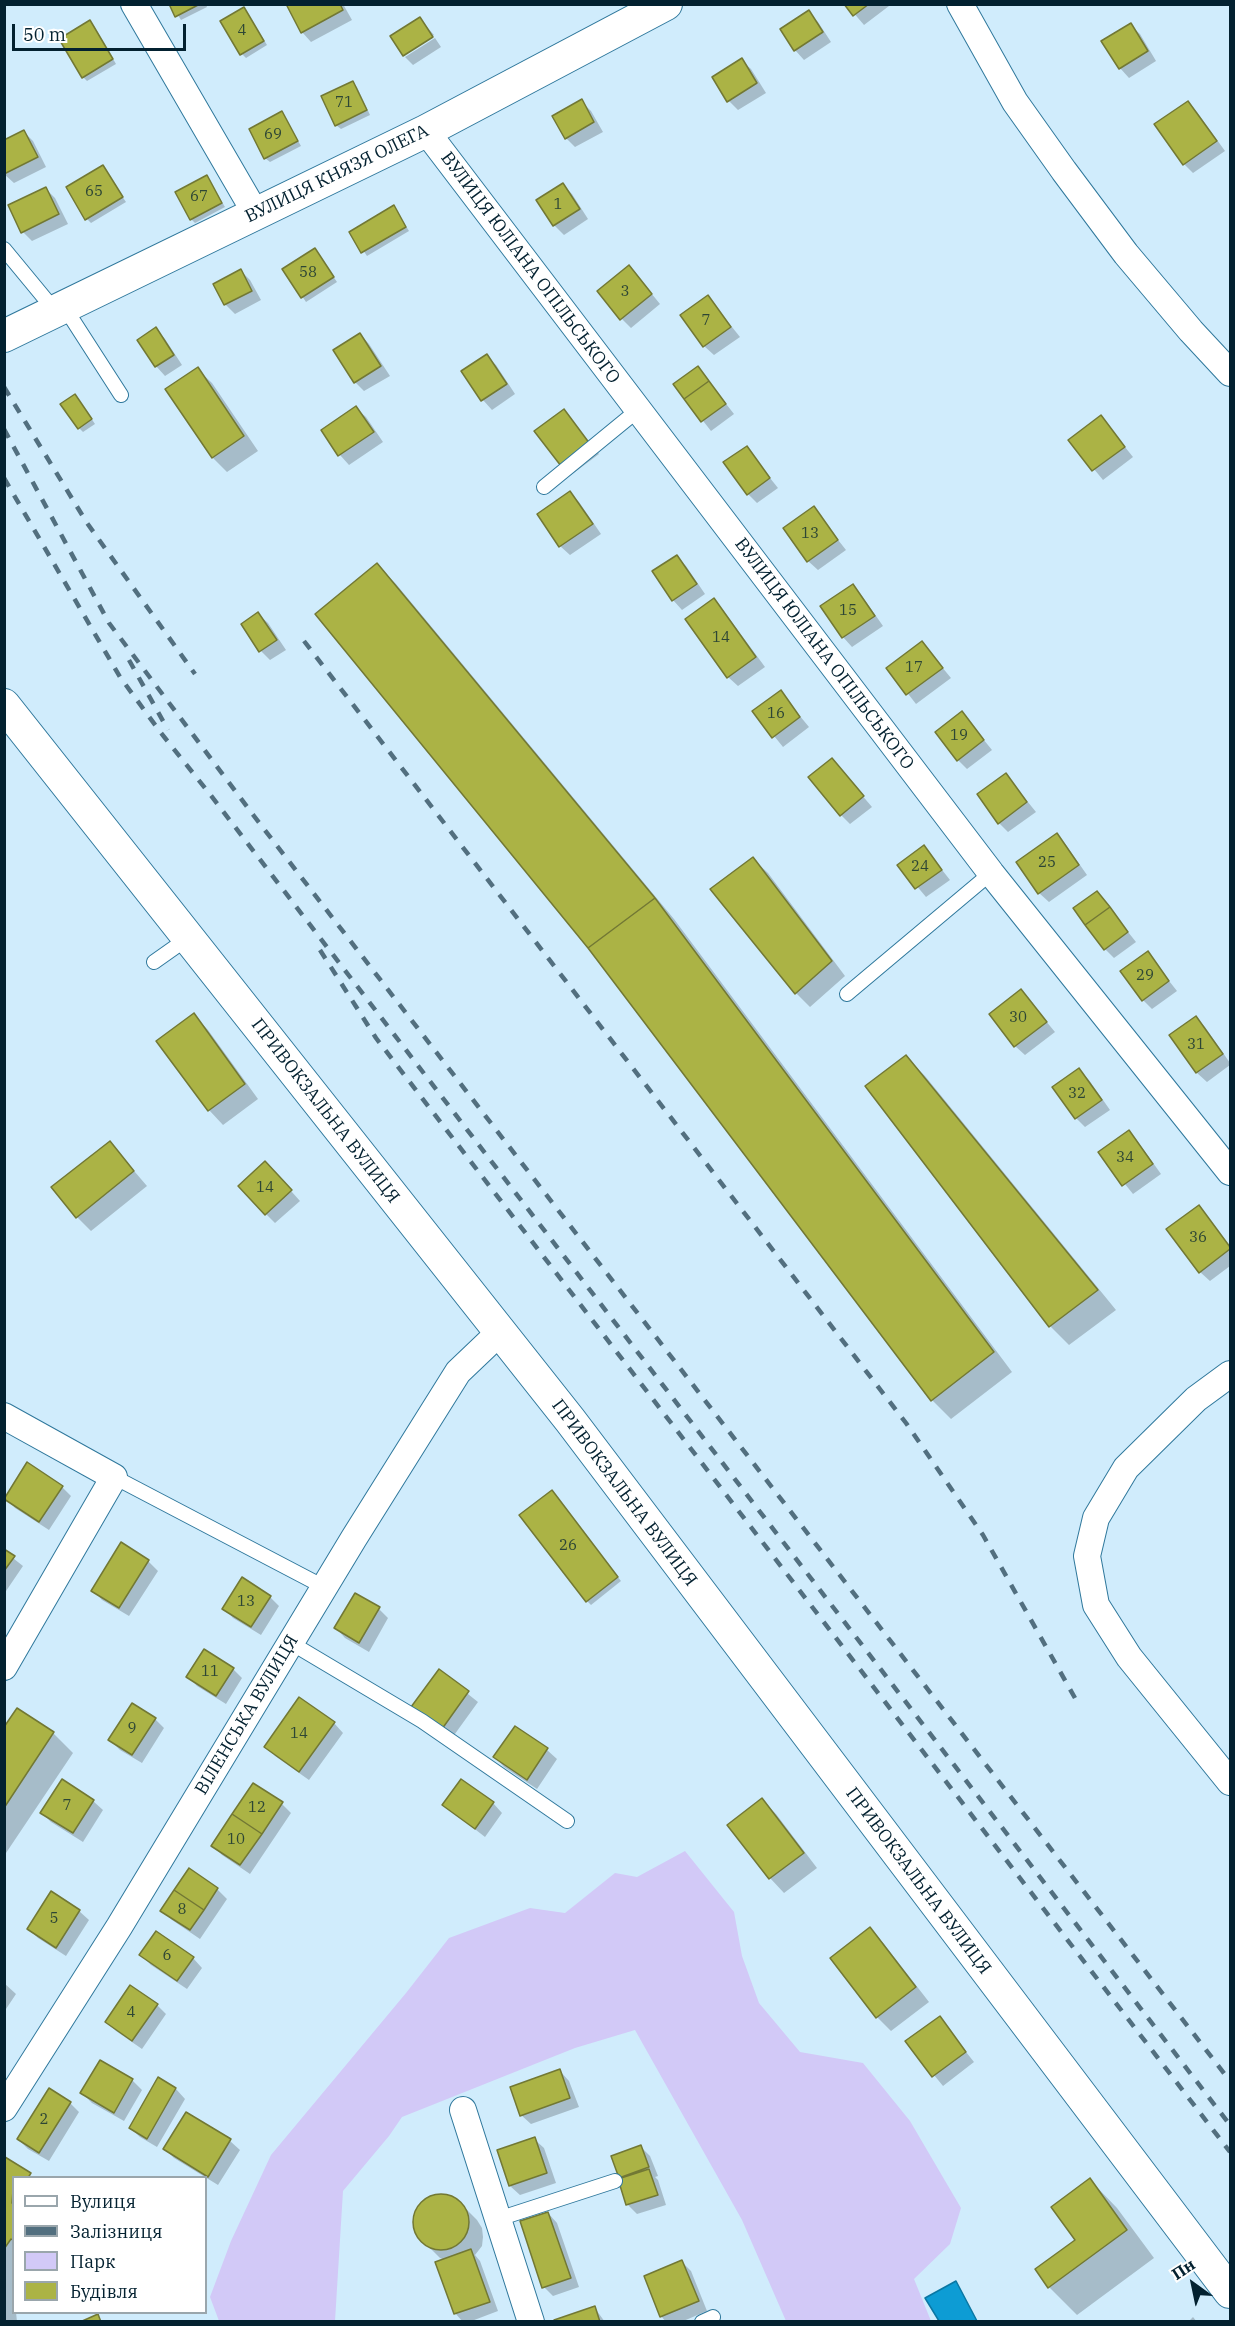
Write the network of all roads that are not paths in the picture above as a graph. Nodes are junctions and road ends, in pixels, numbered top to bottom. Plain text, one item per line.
1 (134, 4) edge
2 (666, 4) edge
3 (960, 4) edge
4 (426, 131) junction
5 (256, 214) junction
6 (4, 249) edge
7 (61, 310) junction
8 (4, 336) edge
9 (1230, 373) edge
10 (121, 395) dead end
11 (638, 410) junction
12 (544, 487) dead end
13 (4, 705) edge
14 (991, 873) junction
15 (188, 938) junction
16 (154, 962) dead end
17 (847, 994) dead end
18 (1230, 1172) edge
19 (500, 1332) junction
20 (1230, 1374) edge
21 (4, 1416) edge
22 (114, 1477) junction
23 (324, 1587) junction
24 (291, 1643) junction
25 (4, 1667) edge
26 (1230, 1782) edge
27 (567, 1821) dead end
28 (4, 2108) edge
29 (463, 2110) dead end
30 (615, 2181) dead end
31 (498, 2219) junction
32 (1230, 2292) edge
33 (531, 2322) edge

1 - 5 street
2 - 4 street, ВУЛИЦЯ КНЯЗЯ ОЛЕГА
3 - 9 street
4 - 5 street, ВУЛИЦЯ КНЯЗЯ ОЛЕГА
4 - 11 street, ВУЛИЦЯ ЮЛІАНА ОПІЛЬСЬКОГО
5 - 7 street, ВУЛИЦЯ КНЯЗЯ ОЛЕГА
6 - 7 lane
7 - 8 street, ВУЛИЦЯ КНЯЗЯ ОЛЕГА
7 - 10 lane
11 - 12 lane
11 - 14 street, ВУЛИЦЯ ЮЛІАНА ОПІЛЬСЬКОГО
13 - 15 street, ПРИВОКЗАЛЬНА ВУЛИЦЯ
14 - 17 lane
14 - 18 street, ВУЛИЦЯ ЮЛІАНА ОПІЛЬСЬКОГО
15 - 16 lane
15 - 19 street, ПРИВОКЗАЛЬНА ВУЛИЦЯ
19 - 23 street, ВІЛЕНСЬКА ВУЛИЦЯ
19 - 32 street, ПРИВОКЗАЛЬНА ВУЛИЦЯ
20 - 26 street
21 - 22 street
22 - 23 lane
22 - 25 street
23 - 24 street, ВІЛЕНСЬКА ВУЛИЦЯ
24 - 27 lane
24 - 28 street, ВІЛЕНСЬКА ВУЛИЦЯ
29 - 31 street
30 - 31 lane
31 - 33 street

